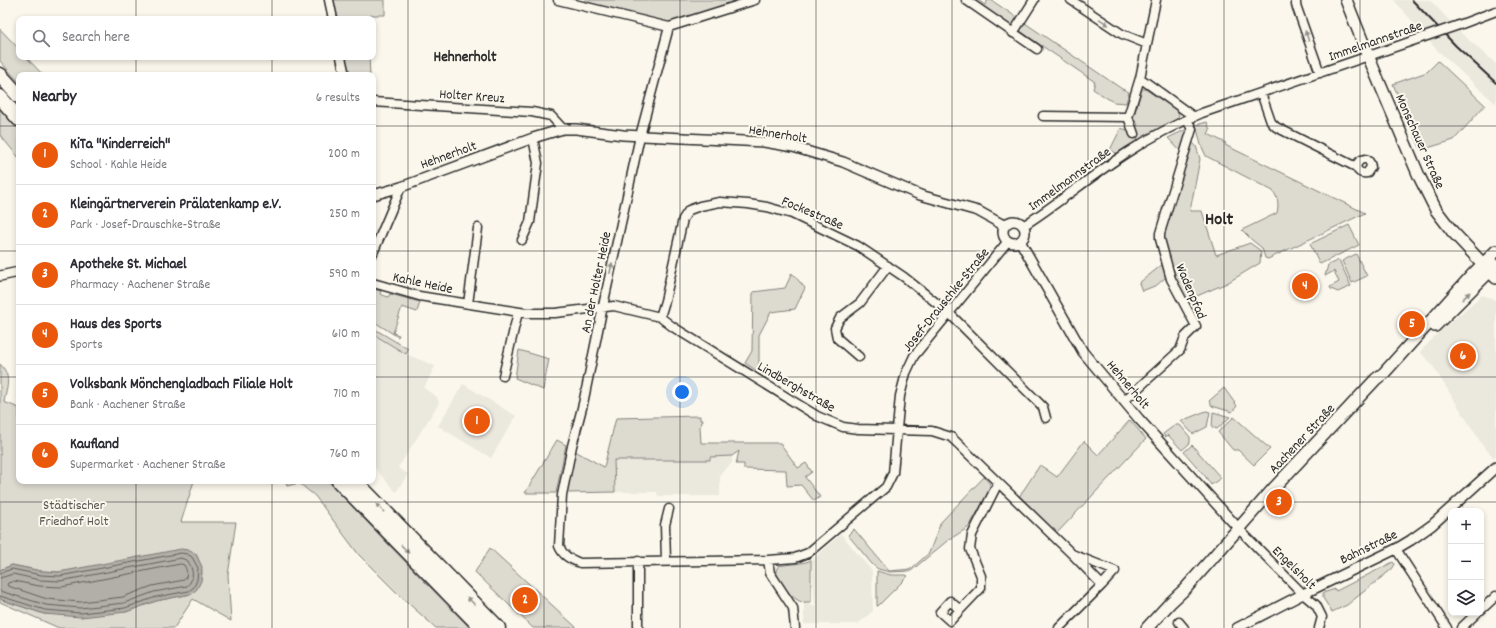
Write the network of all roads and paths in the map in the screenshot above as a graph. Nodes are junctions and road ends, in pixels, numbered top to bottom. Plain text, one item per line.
1 (329, 0) edge
2 (558, 0) edge
3 (755, 0) edge
4 (966, 0) edge
5 (1034, 0) edge
6 (1071, 0) edge
7 (1156, 0) edge
8 (1296, 0) edge
9 (1346, 0) edge
10 (1496, 11) edge
11 (332, 16) edge
12 (669, 27) junction
13 (1013, 33) junction
14 (1147, 44) junction
15 (1037, 49) dead end
16 (1368, 56) junction
17 (342, 60) edge
18 (344, 72) edge
19 (1320, 73) junction
20 (0, 75) edge
21 (1140, 78) junction
22 (16, 93) edge
23 (1261, 93) junction
24 (0, 97) edge
25 (376, 102) edge
26 (16, 116) edge
27 (1043, 116) dead end
28 (1128, 118) junction
29 (1190, 118) junction
30 (563, 129) junction
31 (1134, 134) dead end
32 (640, 136) junction
33 (533, 138) junction
34 (1356, 167) dead end
35 (401, 187) junction
36 (376, 194) edge
37 (1006, 226) junction
38 (1023, 226) junction
39 (478, 228) dead end
40 (522, 240) dead end
41 (1008, 241) junction
42 (1020, 241) junction
43 (376, 246) edge
44 (1496, 251) edge
45 (888, 266) junction
46 (1491, 270) edge
47 (16, 273) edge
48 (0, 276) edge
49 (376, 284) edge
50 (468, 304) junction
51 (603, 306) junction
52 (518, 312) junction
53 (949, 312) junction
54 (660, 317) junction
55 (859, 357) dead end
56 (503, 376) dead end
57 (1124, 401) junction
58 (1046, 418) dead end
59 (897, 430) junction
60 (1496, 467) edge
61 (998, 483) junction
62 (342, 484) edge
63 (358, 484) edge
64 (669, 509) dead end
65 (1238, 529) junction
66 (559, 546) joint
67 (1396, 549) junction
68 (1072, 554) junction
69 (768, 560) junction
70 (638, 561) junction
71 (666, 561) junction
72 (1102, 585) junction
73 (1303, 594) junction
74 (1496, 596) edge
75 (1178, 597) junction
76 (1484, 607) edge
77 (960, 610) dead end
78 (1474, 616) edge
79 (482, 628) edge
80 (498, 628) edge
81 (638, 628) edge
82 (795, 628) edge
83 (1059, 628) edge
84 (1147, 628) edge
85 (1154, 628) edge
86 (1237, 628) edge
87 (1319, 628) edge
88 (1447, 628) edge
89 (1461, 628) edge

1 - 11 street
2 - 12 street
3 - 12 street
4 - 13 street
5 - 13 street
6 -> 14 street
7 - 14 street
19 -> 8 street
9 - 16 main road, Monschauer Straße
10 - 16 street, Immelmannstraße, bridge
12 - 32 street, An der Holter Heide
13 - 15 street
14 - 21 street
16 - 19 street, Immelmannstraße
16 - 46 main road, Monschauer Straße
17 - 18 street
19 - 23 street, Immelmannstraße
20 - 22 highway
21 - 28 street
21 - 29 street
23 - 29 street, Immelmannstraße
23 - 34 street
24 - 26 highway
25 - 30 street, Holter Kreuz
27 - 28 street
28 - 31 street
29 - 38 street, Immelmannstraße
29 - 57 street, Wadenpfad
30 - 32 street, Hehnerholt
30 - 33 street, Hehnerholt
32 - 37 street, Hehnerholt
51 -> 32 street, An der Holter Heide
33 - 35 street, Hehnerholt
33 - 40 street
35 - 36 street, Hehnerholt
35 - 43 street
37 - 38 street, Hehnerholt
37 - 41 street
38 - 42 street
39 - 50 street, Kahle Heide
41 - 42 street
41 - 53 street, Josef-Drauschke-Straße
42 - 57 street, Hehnerholt
44 - 46 main road, Aachener Straße
45 - 53 street, Fockestraße
45 - 54 street, Fockestraße
45 - 55 street
46 - 65 main road, Aachener Straße
47 - 48 street
49 - 50 street, Kahle Heide
50 - 52 street, Kahle Heide
51 - 52 street, Kahle Heide
51 - 54 street, Lindberghstraße
51 - 66 street, An der Holter Heide
52 - 56 street
53 - 58 street, Fockestraße
53 - 59 street, Josef-Drauschke-Straße
54 - 59 street, Lindberghstraße
57 - 65 street, Hehnerholt
59 - 61 street, Lindberghstraße
59 - 69 street, Josef-Drauschke-Straße
60 - 67 street, Bahnstraße
61 - 68 street, Lindberghstraße
61 - 77 street
62 -> 79 highway
80 -> 63 highway
64 - 71 street
65 - 73 street, Engelsholt
65 - 75 main road, Aachener Straße
66 - 70 street, Josef-Drauschke-Straße
67 - 73 street, Bahnstraße
67 - 88 street
68 - 72 street, Lindberghstraße
68 - 72 street, Lindberghstraße
69 - 71 street, Josef-Drauschke-Straße
69 - 82 street
70 - 71 street, Josef-Drauschke-Straße
70 - 81 street
72 - 83 street
73 - 86 street, Bahnstraße
73 - 87 street, Engelsholt
74 - 76 street
75 - 84 main road, Aachener Straße
75 - 85 main road, Aachener Straße
78 - 89 street

